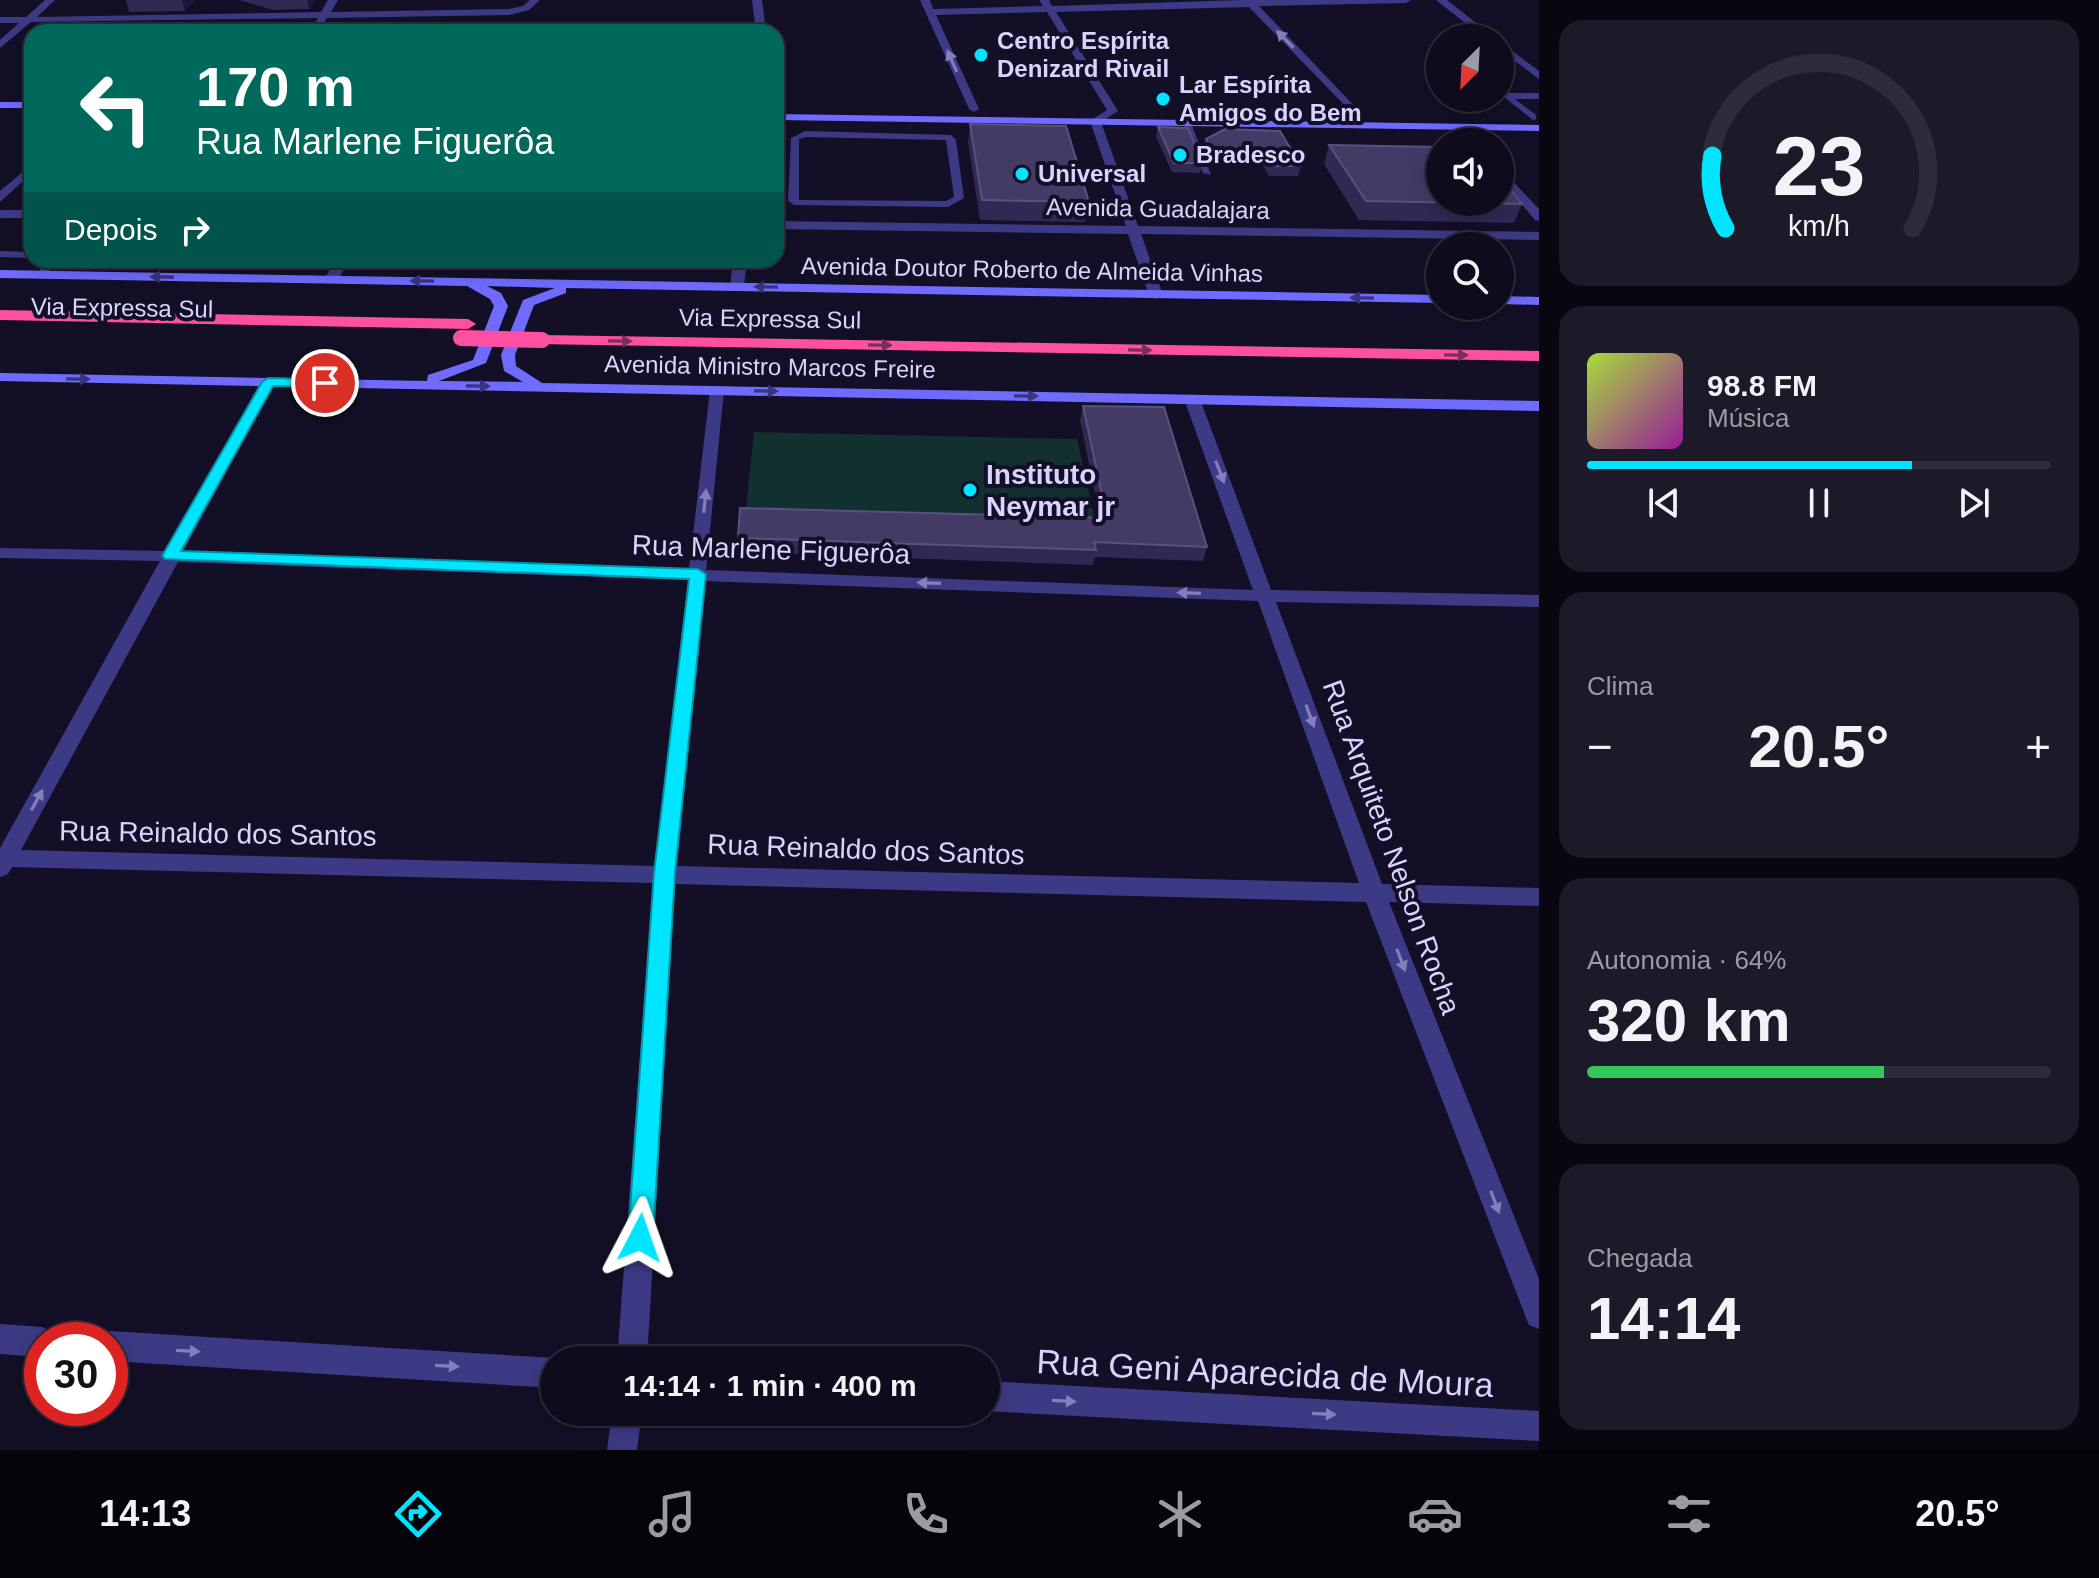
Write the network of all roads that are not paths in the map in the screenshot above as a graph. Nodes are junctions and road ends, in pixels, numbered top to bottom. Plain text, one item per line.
1 (50, 0) edge
2 (333, 0) edge
3 (439, 0) edge
4 (535, 0) edge
5 (757, 0) edge
6 (925, 0) edge
7 (1406, 0) edge
8 (1441, 0) edge
9 (1250, 2) edge
10 (1047, 4) edge
11 (930, 12) junction
12 (190, 13) junction
13 (326, 14) junction
14 (432, 18) junction
15 (0, 20) edge
16 (29, 20) junction
17 (24, 24) edge
18 (24, 24) edge
19 (181, 24) edge
20 (319, 24) edge
21 (760, 24) edge
22 (1472, 24) edge
23 (0, 45) edge
24 (1514, 56) edge
25 (1539, 76) edge
26 (0, 95) edge
27 (24, 95) edge
28 (1539, 96) edge
29 (0, 105) edge
30 (24, 105) edge
31 (784, 106) edge
32 (974, 109) junction
33 (1113, 111) junction
34 (1357, 115) junction
35 (784, 117) edge
36 (1095, 121) junction
37 (1537, 121) edge
38 (1187, 123) junction
39 (1461, 127) joint
40 (1208, 173) dead end
41 (24, 175) edge
42 (1514, 188) edge
43 (0, 198) edge
44 (863, 205) junction
45 (0, 214) edge
46 (24, 214) edge
47 (1539, 217) edge
48 (784, 225) edge
49 (863, 226) junction
50 (1134, 230) junction
51 (1539, 236) edge
52 (0, 254) edge
53 (24, 255) edge
54 (46, 268) edge
55 (338, 268) edge
56 (739, 268) edge
57 (0, 274) edge
58 (41, 275) junction
59 (331, 280) junction
60 (470, 282) junction
61 (575, 284) junction
62 (737, 287) junction
63 (1156, 295) junction
64 (1426, 299) edge
65 (1514, 300) edge
66 (1539, 301) edge
67 (0, 315) edge
68 (0, 329) edge
69 (465, 331) junction
70 (545, 332) junction
71 (1539, 341) edge
72 (1539, 356) edge
73 (0, 377) edge
74 (268, 382) junction
75 (410, 384) junction
76 (545, 387) junction
77 (717, 390) junction
78 (1192, 399) junction
79 (1539, 406) edge
80 (0, 553) edge
81 (170, 556) junction
82 (698, 574) junction
83 (1267, 596) junction
84 (1539, 601) edge
85 (2, 861) edge
86 (665, 873) junction
87 (1374, 893) junction
88 (1539, 897) edge
89 (1539, 1315) edge
90 (0, 1339) edge
91 (24, 1341) edge
92 (633, 1346) edge
93 (128, 1347) edge
94 (540, 1372) edge
95 (1000, 1397) edge
96 (625, 1426) edge
97 (1539, 1426) edge
98 (622, 1450) edge

1 - 16 street
2 - 13 street
3 - 14 street
4 - 14 street
5 - 21 street
6 - 11 street
7 - 9 street
8 - 22 street
9 - 10 street
34 -> 9 street
10 - 11 street
10 - 33 street
32 -> 11 street
12 - 13 street
12 - 16 street
12 - 19 street
13 - 14 street
13 - 20 street
15 - 16 street
16 - 18 street
17 - 23 street
24 - 25 street
26 - 27 main road
28 - 37 lane
29 - 30 main road
31 - 32 main road
32 - 33 main road
33 - 34 main road
33 - 36 street
34 - 37 main road
35 - 36 main road
36 - 38 main road
36 - 50 street
37 - 39 main road
38 - 39 main road
38 - 40 lane
41 - 43 street
42 - 47 street
44 - 44 lane
44 - 49 lane
45 - 46 street
48 - 49 street, Avenida Guadalajara
49 - 50 street, Avenida Guadalajara
50 - 51 street, Avenida Guadalajara
50 - 63 street
52 - 53 lane
54 - 58 lane
55 - 59 street
56 - 62 street
57 - 58 main road, Avenida Doutor Roberto de Almeida Vinhas
59 -> 58 main road, Avenida Doutor Roberto de Almeida Vinhas
60 -> 59 main road, Avenida Doutor Roberto de Almeida Vinhas
60 - 61 main road, Avenida Doutor Roberto de Almeida Vinhas
60 - 75 main road
61 - 62 main road, Avenida Doutor Roberto de Almeida Vinhas
61 - 76 main road
63 -> 62 main road, Avenida Doutor Roberto de Almeida Vinhas
64 -> 63 main road, Avenida Doutor Roberto de Almeida Vinhas
65 - 66 main road
67 - 69 highway, Via Expressa Sul
68 - 69 highway, Via Expressa Sul
69 - 70 highway, Via Expressa Sul, bridge
70 - 71 highway, Via Expressa Sul
70 -> 72 highway, Via Expressa Sul
73 -> 74 main road, Avenida Ministro Marcos Freire
74 - 75 main road, Avenida Ministro Marcos Freire
74 - 81 street
75 -> 76 main road, Avenida Ministro Marcos Freire
76 - 77 main road, Avenida Ministro Marcos Freire
77 -> 78 main road, Avenida Ministro Marcos Freire
82 -> 77 street
78 - 79 main road, Avenida Ministro Marcos Freire
78 -> 83 street, Rua Arquiteto Nelson Rocha
80 - 81 street, Rua Marlene Figuerôa
81 - 82 street, Rua Marlene Figuerôa
85 -> 81 street
83 -> 82 street, Rua Marlene Figuerôa
82 - 86 street
83 - 84 street, Rua Marlene Figuerôa
83 -> 87 street, Rua Arquiteto Nelson Rocha
85 - 86 street, Rua Reinaldo dos Santos
86 - 87 street, Rua Reinaldo dos Santos
86 - 92 street
87 - 88 street, Rua Reinaldo dos Santos
87 -> 89 street, Rua Arquiteto Nelson Rocha
90 - 91 street
93 -> 94 street
95 -> 97 street, Rua Geni Aparecida de Moura
96 - 98 street

